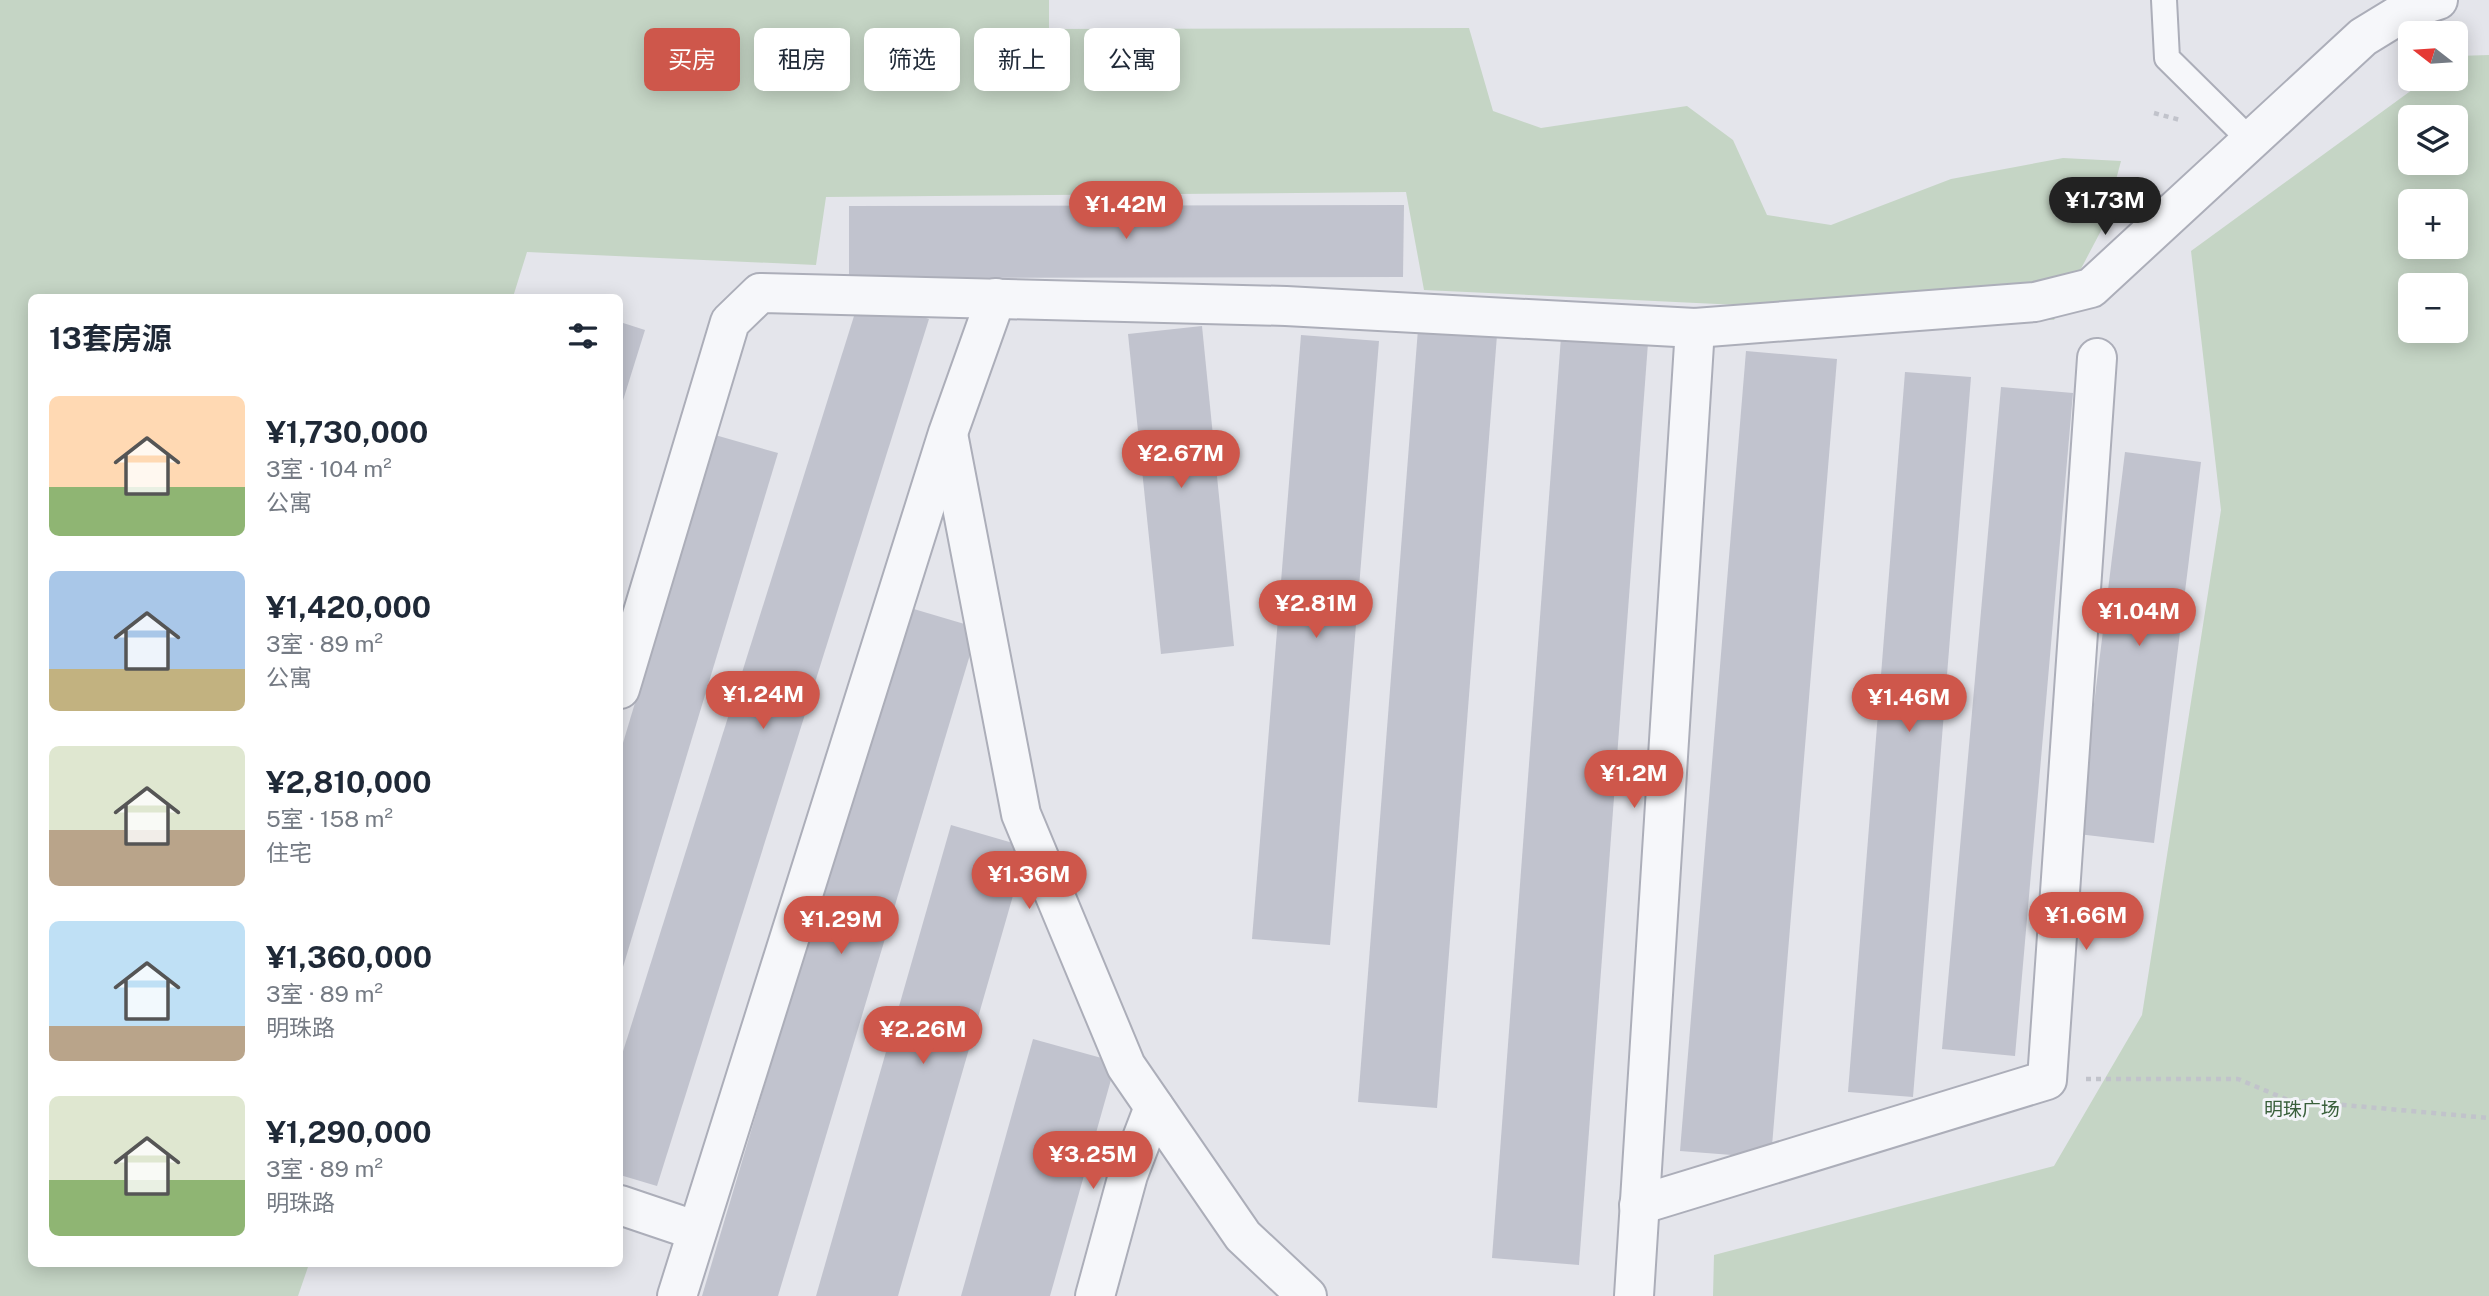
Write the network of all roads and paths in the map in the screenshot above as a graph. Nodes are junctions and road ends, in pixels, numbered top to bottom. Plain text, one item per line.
1 (2164, 0) edge
2 (2438, 0) edge
3 (2252, 142) junction
4 (996, 298) junction
5 (1695, 328) junction
6 (2097, 358) dead end
7 (948, 433) junction
8 (623, 679) edge
9 (2048, 1080) junction
10 (1154, 1107) junction
11 (2489, 1118) edge
12 (1639, 1205) junction
13 (623, 1206) edge
14 (697, 1231) junction
15 (677, 1296) edge
16 (1096, 1296) edge
17 (1307, 1296) edge
18 (1634, 1296) edge

1 - 3 lane
2 - 3 street
3 - 5 street
4 - 5 street
4 - 7 street
4 - 8 street
5 - 12 street
6 - 9 street
7 - 10 street
7 - 14 street
9 - 11 path
9 - 12 street
10 - 16 street
10 - 17 street
12 - 18 street
13 - 14 street
14 - 15 street

